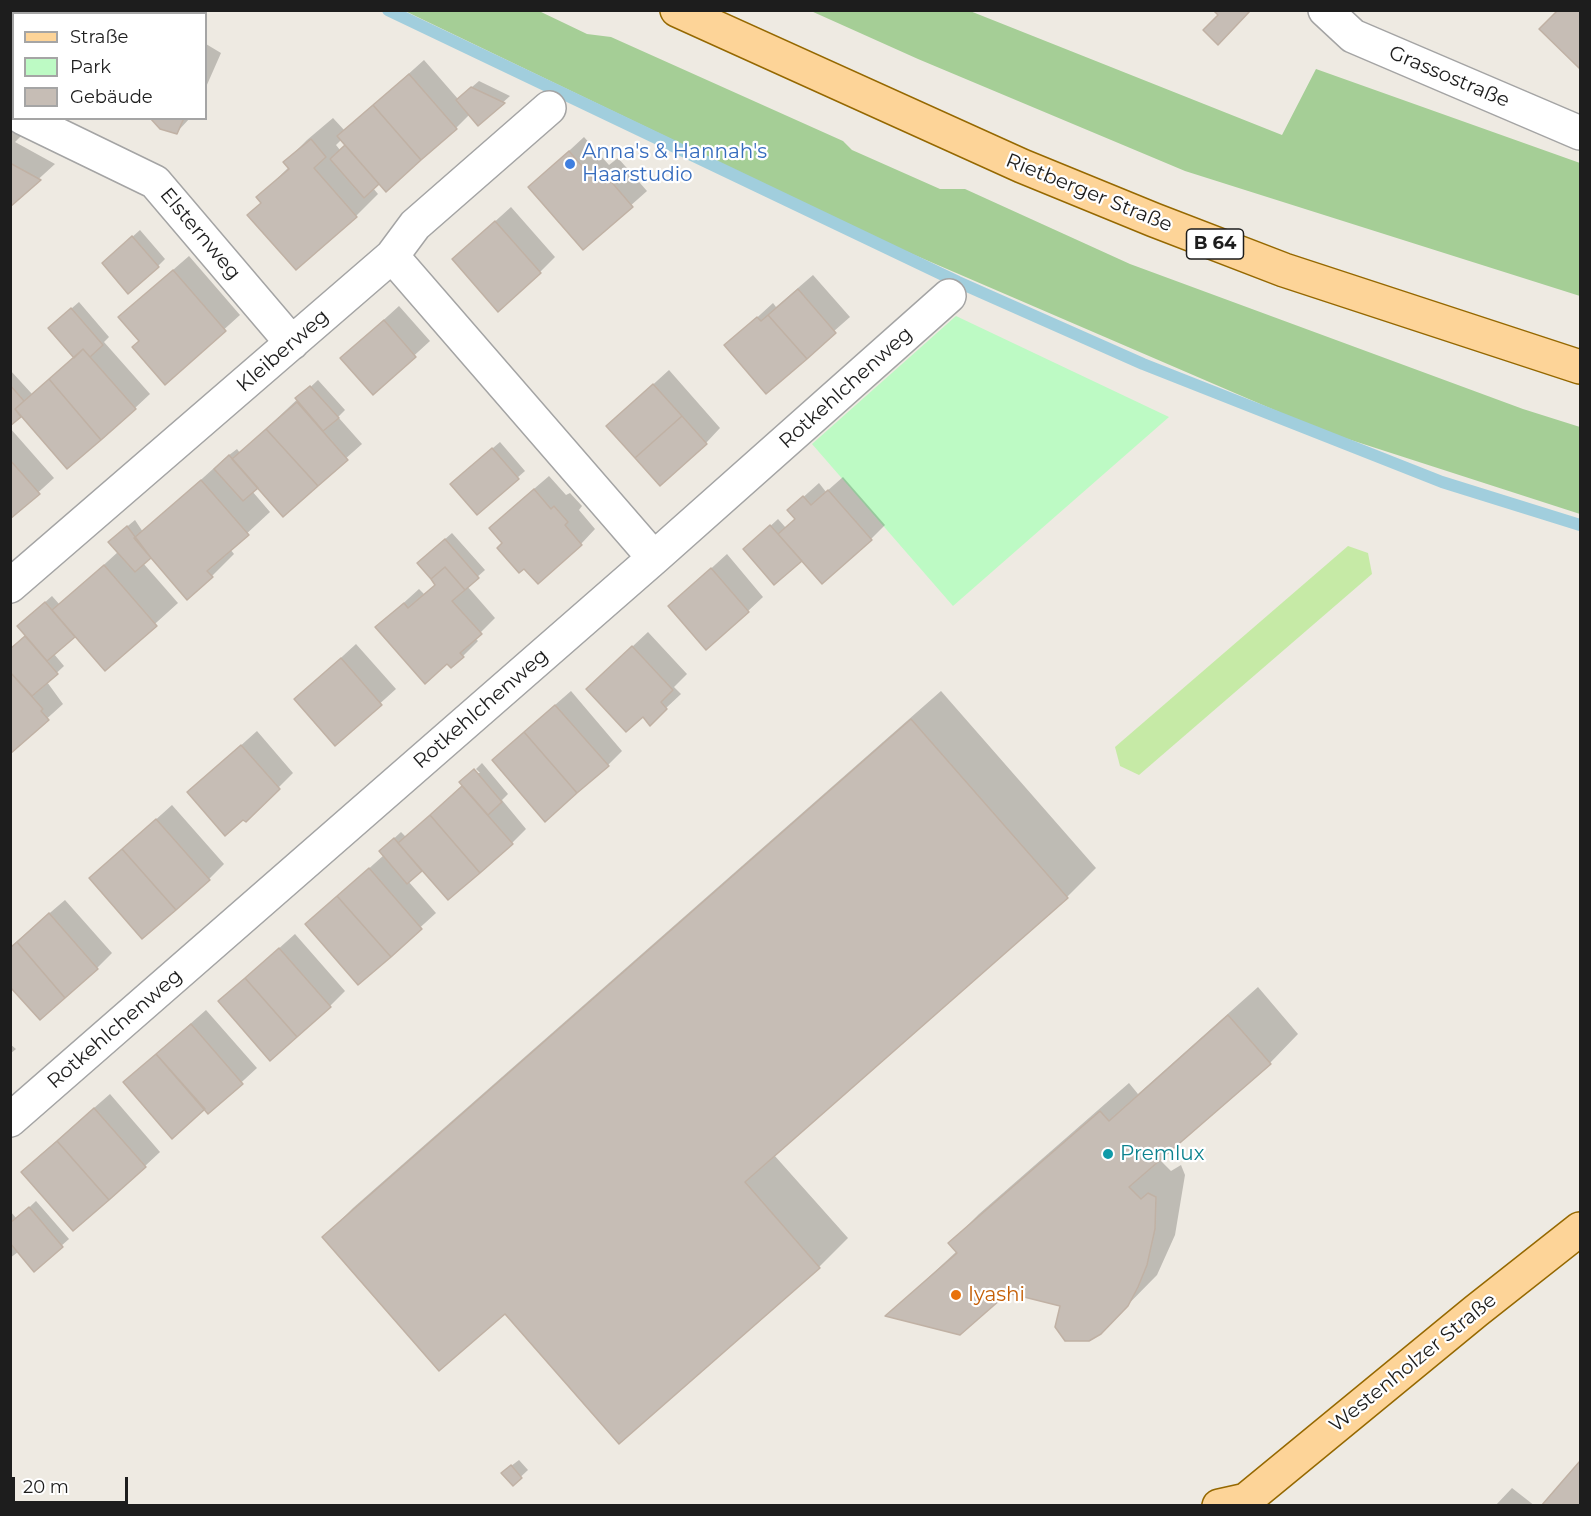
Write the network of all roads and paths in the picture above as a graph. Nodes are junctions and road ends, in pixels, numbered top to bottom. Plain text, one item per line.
1 (677, 10) edge
2 (1325, 10) edge
3 (549, 108) dead end
4 (27, 120) edge
5 (1581, 133) edge
6 (392, 256) junction
7 (949, 296) dead end
8 (292, 343) junction
9 (1581, 367) edge
10 (654, 558) junction
11 (10, 586) edge
12 (10, 1119) edge
13 (1581, 1229) edge
14 (1237, 1504) edge

1 - 9 main road, Rietberger Straße / B 64
2 - 5 street, Grassostraße
3 - 6 street, Kleiberweg
4 - 8 street, Elsternweg
6 - 8 street, Kleiberweg
6 - 10 street
7 - 10 street, Rotkehlchenweg
8 - 11 street, Kleiberweg
10 - 12 street, Rotkehlchenweg
13 - 14 main road, Westenholzer Straße

